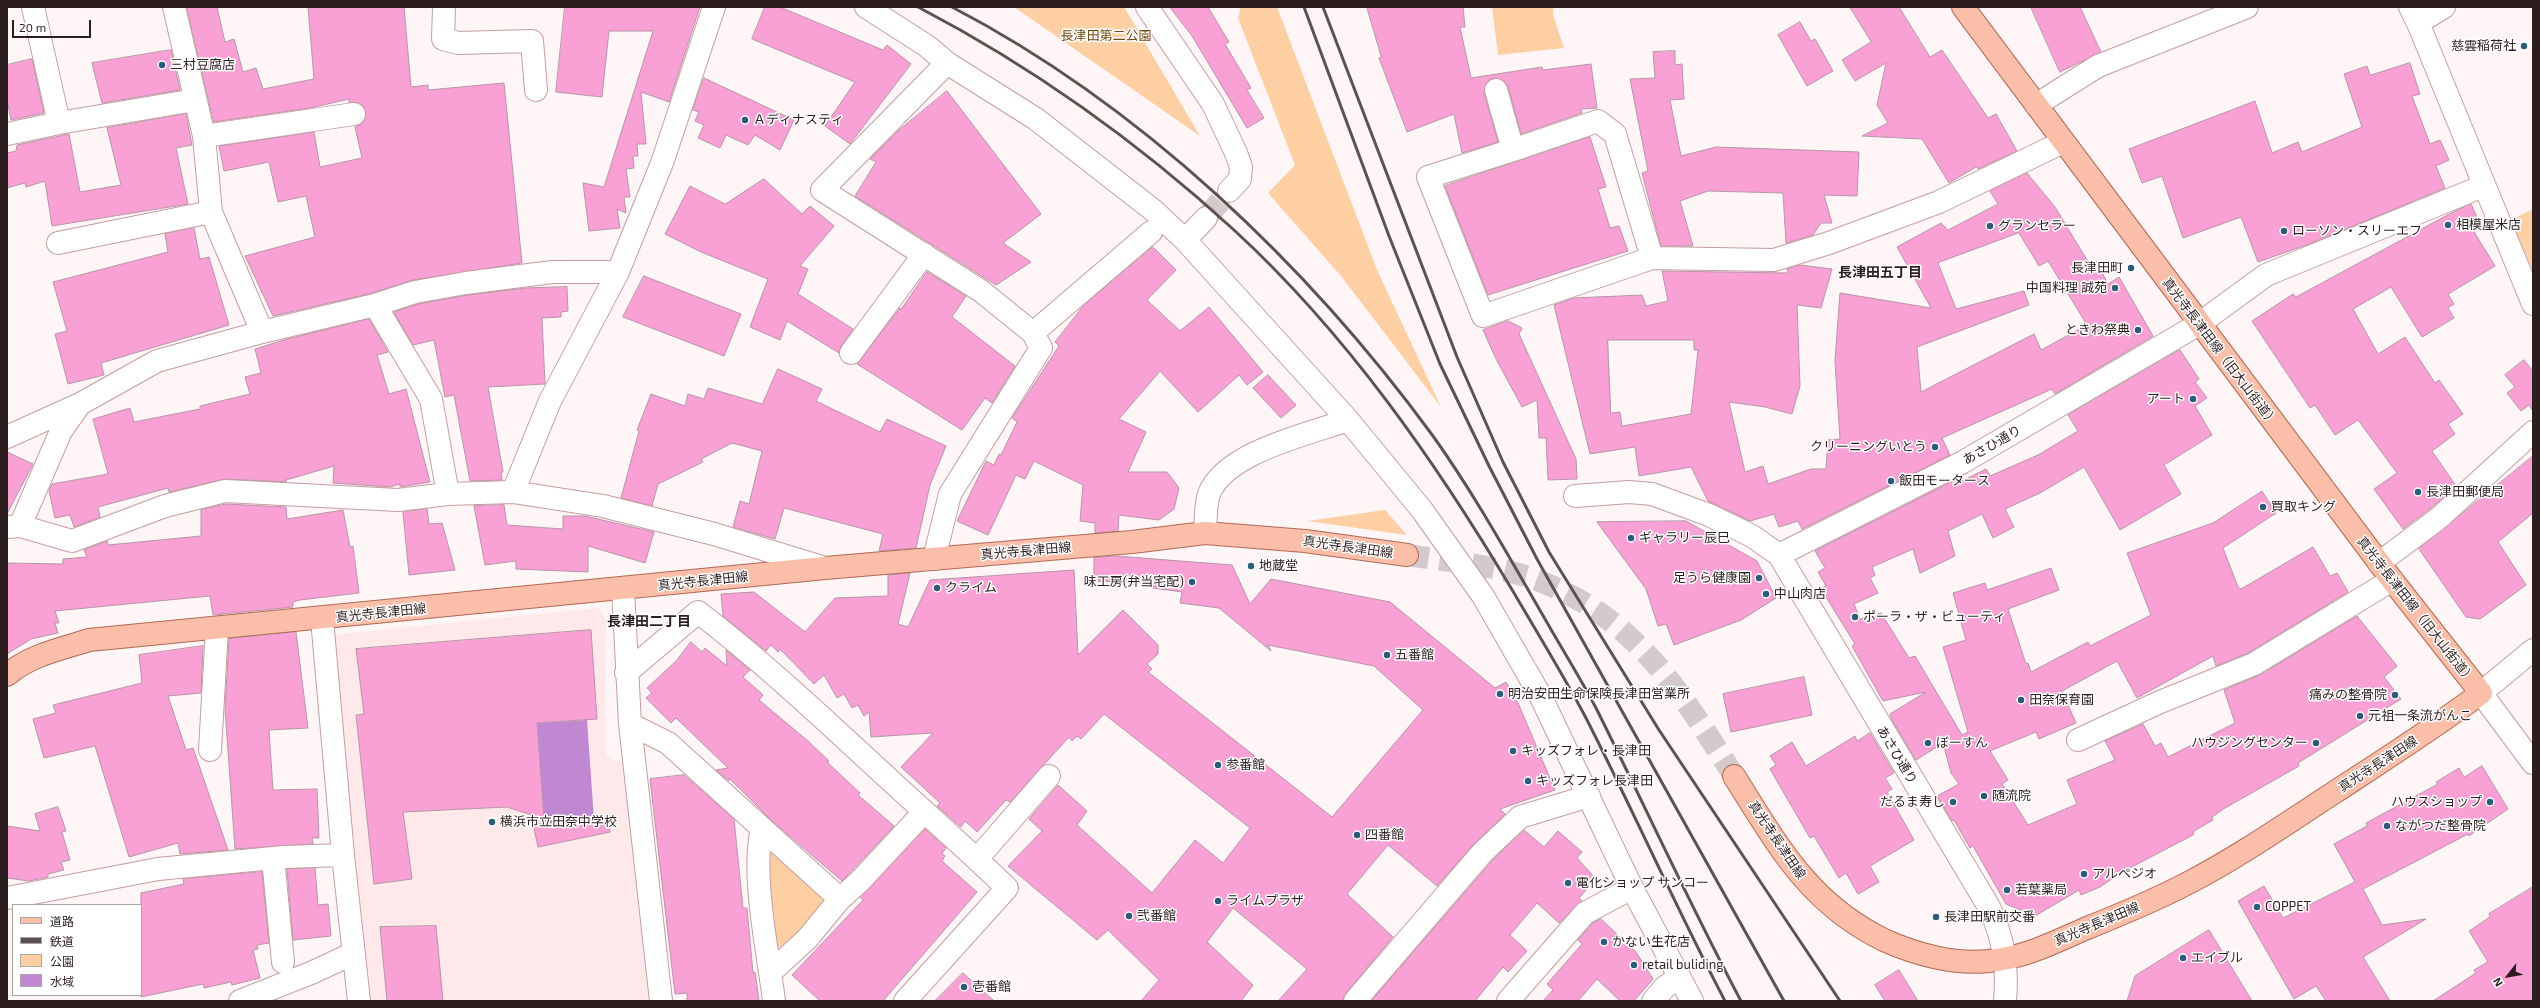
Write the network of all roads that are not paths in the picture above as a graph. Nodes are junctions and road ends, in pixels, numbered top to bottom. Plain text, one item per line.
1 (32, 7) edge
2 (174, 7) edge
3 (444, 7) edge
4 (714, 7) edge
5 (866, 7) edge
6 (1147, 7) edge
7 (1963, 7) edge
8 (2247, 7) edge
9 (2444, 7) edge
10 (2414, 15) edge
11 (947, 63) junction
12 (536, 90) dead end
13 (1496, 90) dead end
14 (195, 100) junction
15 (2036, 105) junction
16 (354, 114) dead end
17 (58, 123) junction
18 (7, 134) edge
19 (204, 136) junction
20 (2063, 142) junction
21 (1513, 150) junction
22 (2483, 186) junction
23 (1229, 191) tunnel mouth
24 (212, 212) junction
25 (1206, 218) tunnel mouth
26 (1151, 232) dead end
27 (1185, 240) junction
28 (58, 242) dead end
29 (924, 254) junction
30 (1652, 258) junction
31 (618, 272) junction
32 (2533, 304) edge
33 (375, 305) junction
34 (2199, 324) junction
35 (262, 332) junction
36 (1033, 333) junction
37 (851, 353) dead end
38 (80, 404) junction
39 (1348, 420) junction
40 (2533, 432) edge
41 (7, 437) edge
42 (513, 492) junction
43 (448, 494) junction
44 (1574, 496) dead end
45 (14, 527) edge
46 (1205, 533) junction
47 (1407, 555) tunnel mouth
48 (1779, 555) junction
49 (934, 559) junction
50 (2379, 563) junction
51 (825, 568) junction
52 (2392, 580) junction
53 (622, 589) junction
54 (322, 619) junction
55 (217, 628) junction
56 (2533, 650) edge
57 (626, 673) junction
58 (7, 675) edge
59 (2481, 693) junction
60 (630, 724) junction
61 (2078, 740) dead end
62 (210, 750) dead end
63 (2533, 764) edge
64 (1049, 776) dead end
65 (1734, 776) tunnel mouth
66 (1589, 796) junction
67 (924, 812) junction
68 (762, 828) junction
69 (343, 855) junction
70 (273, 858) junction
71 (977, 859) junction
72 (1632, 888) junction
73 (7, 898) edge
74 (840, 898) junction
75 (354, 953) junction
76 (2006, 958) junction
77 (282, 962) dead end
78 (771, 972) junction
79 (1679, 977) junction
80 (240, 1001) edge
81 (359, 1001) edge
82 (661, 1001) edge
83 (774, 1001) edge
84 (905, 1001) edge
85 (1355, 1001) edge
86 (1508, 1001) edge
87 (1653, 1001) edge
88 (1692, 1001) edge
89 (2005, 1001) edge

1 - 17 street
2 - 14 street
3 - 12 street
4 - 31 street
5 - 11 street
6 - 23 street
7 - 15 main road, 真光寺長津田線（旧大山街道）
8 - 15 street
9 - 10 street
10 - 22 street
11 - 27 street
11 - 29 street
13 - 21 street
14 - 17 street
14 - 19 street
15 - 20 main road, 真光寺長津田線（旧大山街道）
16 - 19 street
17 - 18 street
19 - 24 street
20 - 30 street
20 - 34 main road, 真光寺長津田線（旧大山街道）
21 - 30 street
21 - 30 street
22 - 32 street
22 - 34 street, あさひ通り
24 - 28 street
24 - 35 street
25 - 27 street
26 - 36 street
27 - 39 street
29 - 36 street
29 - 37 street
31 - 33 street
31 - 42 street
33 - 35 street
33 - 43 street
34 - 48 street, あさひ通り
34 - 50 main road, 真光寺長津田線（旧大山街道）
35 - 38 street
36 - 49 street
38 - 41 street
38 - 45 street
39 - 46 street
39 - 66 street
40 - 50 street
42 - 43 street
42 - 51 street
43 - 45 street
44 - 48 street, あさひ通り
46 - 47 main road, 真光寺長津田線
46 - 49 main road, 真光寺長津田線
48 - 76 street, あさひ通り
49 - 51 main road, 真光寺長津田線
50 - 52 main road, 真光寺長津田線（旧大山街道）
51 - 53 main road, 真光寺長津田線
52 - 59 main road, 真光寺長津田線（旧大山街道）
52 - 61 street
53 - 54 main road, 真光寺長津田線
53 - 57 street
54 - 55 main road, 真光寺長津田線
54 - 69 street
55 - 58 main road, 真光寺長津田線
55 - 62 street
56 - 59 street
57 - 60 street
57 - 67 street
59 - 63 street
59 - 76 main road, 真光寺長津田線
60 - 68 street
60 - 82 street
64 - 71 street
65 - 76 main road, 真光寺長津田線
66 - 72 street
66 - 85 street
67 - 71 street
67 - 74 street
68 - 74 street
68 - 78 street
69 - 70 street
69 - 75 street
70 - 73 street
70 - 77 street
71 - 84 street
72 - 79 street
72 - 86 street
74 - 78 street
75 - 80 street
75 - 81 street
76 - 89 street, あさひ通り
78 - 83 street
79 - 87 street
79 - 88 street

